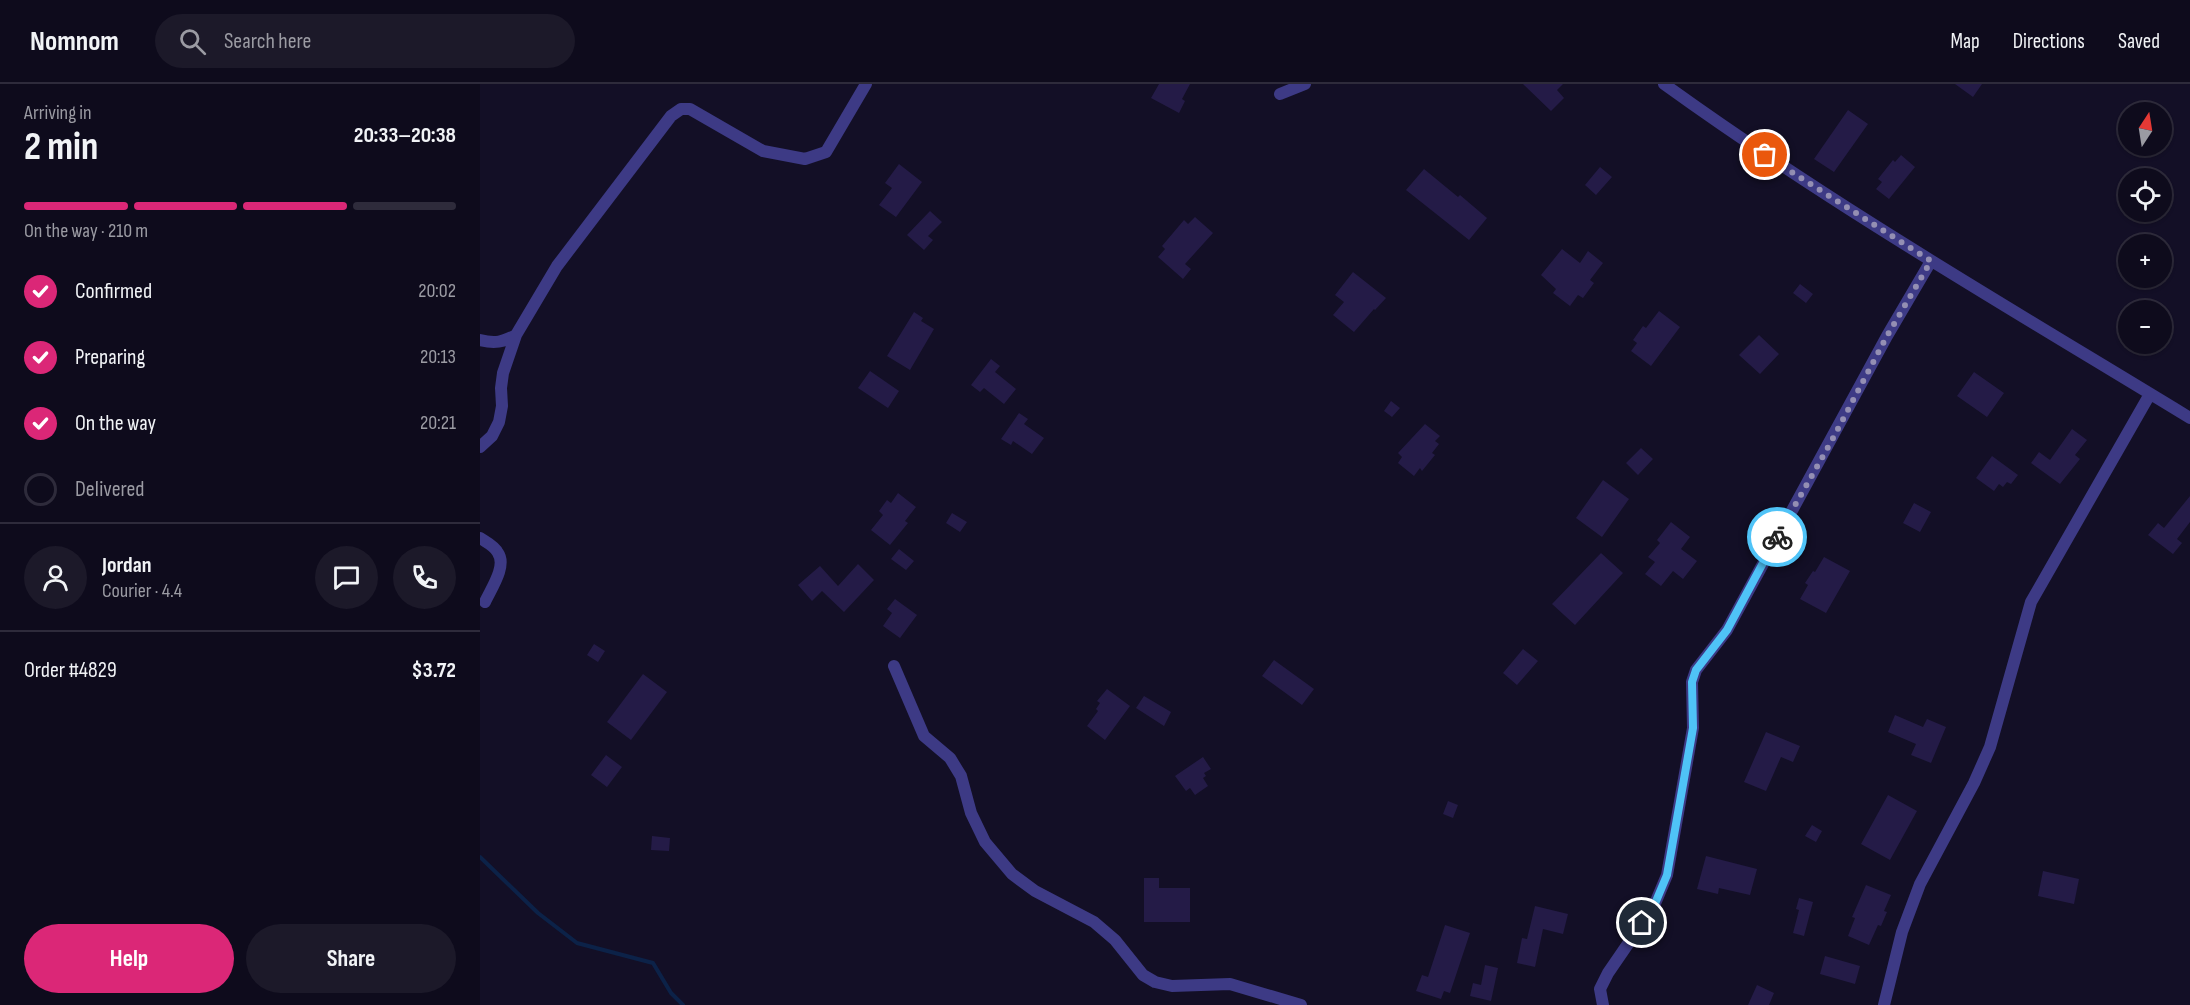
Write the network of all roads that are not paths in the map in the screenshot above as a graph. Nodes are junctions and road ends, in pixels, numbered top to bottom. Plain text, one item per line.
1 (866, 84) edge
2 (1305, 84) edge
3 (1664, 84) edge
4 (1280, 94) dead end
5 (1931, 261) junction
6 (516, 334) junction
7 (480, 340) edge
8 (2150, 394) junction
9 (2190, 418) edge
10 (480, 447) edge
11 (480, 538) edge
12 (486, 602) dead end
13 (894, 666) dead end
14 (1300, 1005) edge
15 (1603, 1005) edge
16 (1884, 1005) edge

1 - 6 street
2 - 4 street
3 - 5 street
5 - 8 street
5 - 15 street
6 - 7 street
6 - 10 street
8 - 9 street
8 - 16 street
11 - 12 street
13 - 14 street

